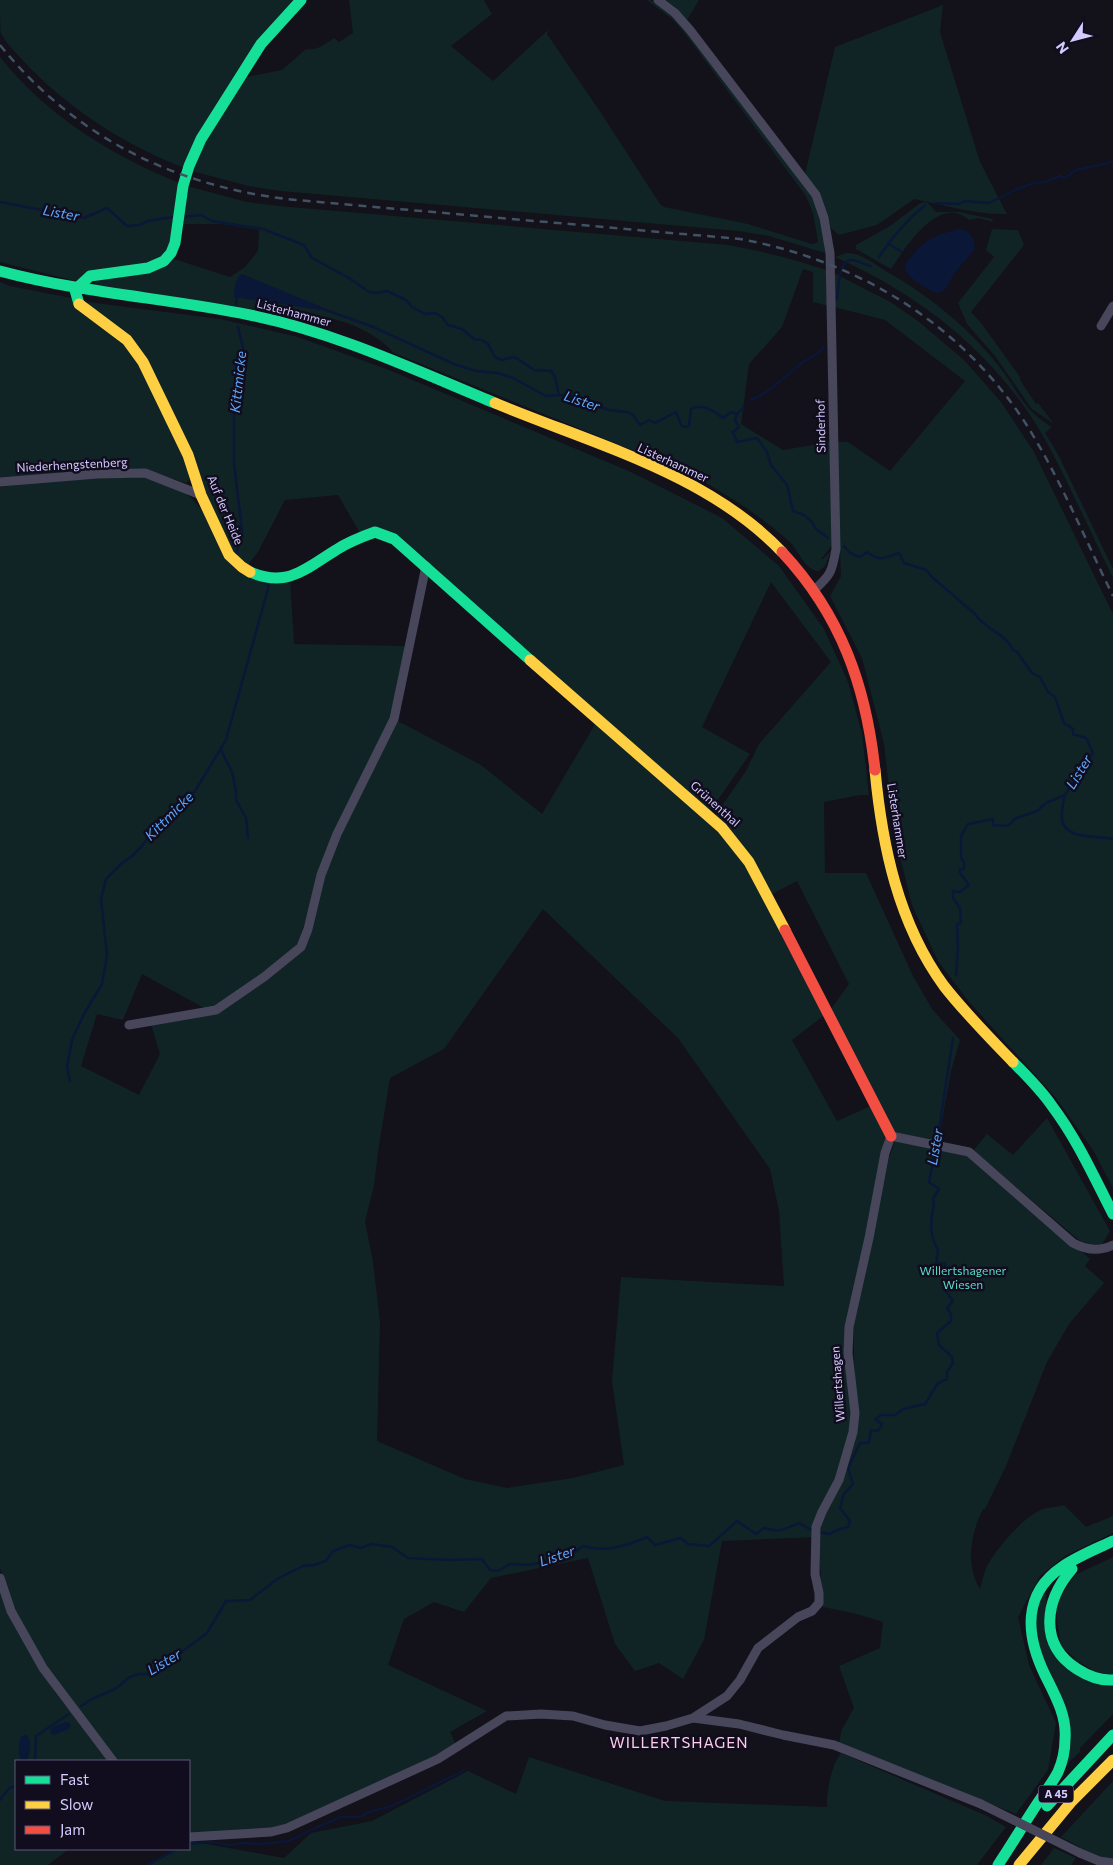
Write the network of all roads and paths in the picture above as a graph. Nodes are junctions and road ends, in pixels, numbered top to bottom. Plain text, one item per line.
1 (301, 0) edge
2 (658, 0) edge
3 (0, 271) edge
4 (75, 290) junction
5 (1113, 306) edge
6 (1101, 326) dead end
7 (0, 482) edge
8 (201, 495) junction
9 (426, 566) junction
10 (813, 591) junction
11 (129, 1025) dead end
12 (891, 1136) junction
13 (1113, 1214) edge
14 (1113, 1245) edge
15 (1113, 1541) edge
16 (1113, 1546) edge
17 (0, 1578) edge
18 (1113, 1680) edge
19 (693, 1718) junction
20 (1113, 1735) edge
21 (112, 1760) edge
22 (1113, 1760) edge
23 (190, 1838) edge
24 (1001, 1861) edge
25 (1113, 1863) edge
26 (1019, 1865) edge

1 - 4 main road
2 - 10 street, Sinderhof
3 - 4 main road, Listerhammer
4 - 8 main road, Auf der Heide
4 - 10 main road, Listerhammer
5 - 6 street
7 - 8 street, Niederhengstenberg
8 - 9 main road, Auf der Heide
9 - 11 street
9 - 12 main road, Grünenthal
10 - 13 main road, Listerhammer
12 - 14 street
12 - 19 street, Willertshagen
15 - 24 main road
16 - 18 main road
17 - 21 street
19 - 23 street
19 - 25 street, bridge
20 - 24 main road, A 45
22 - 26 main road, A 45

